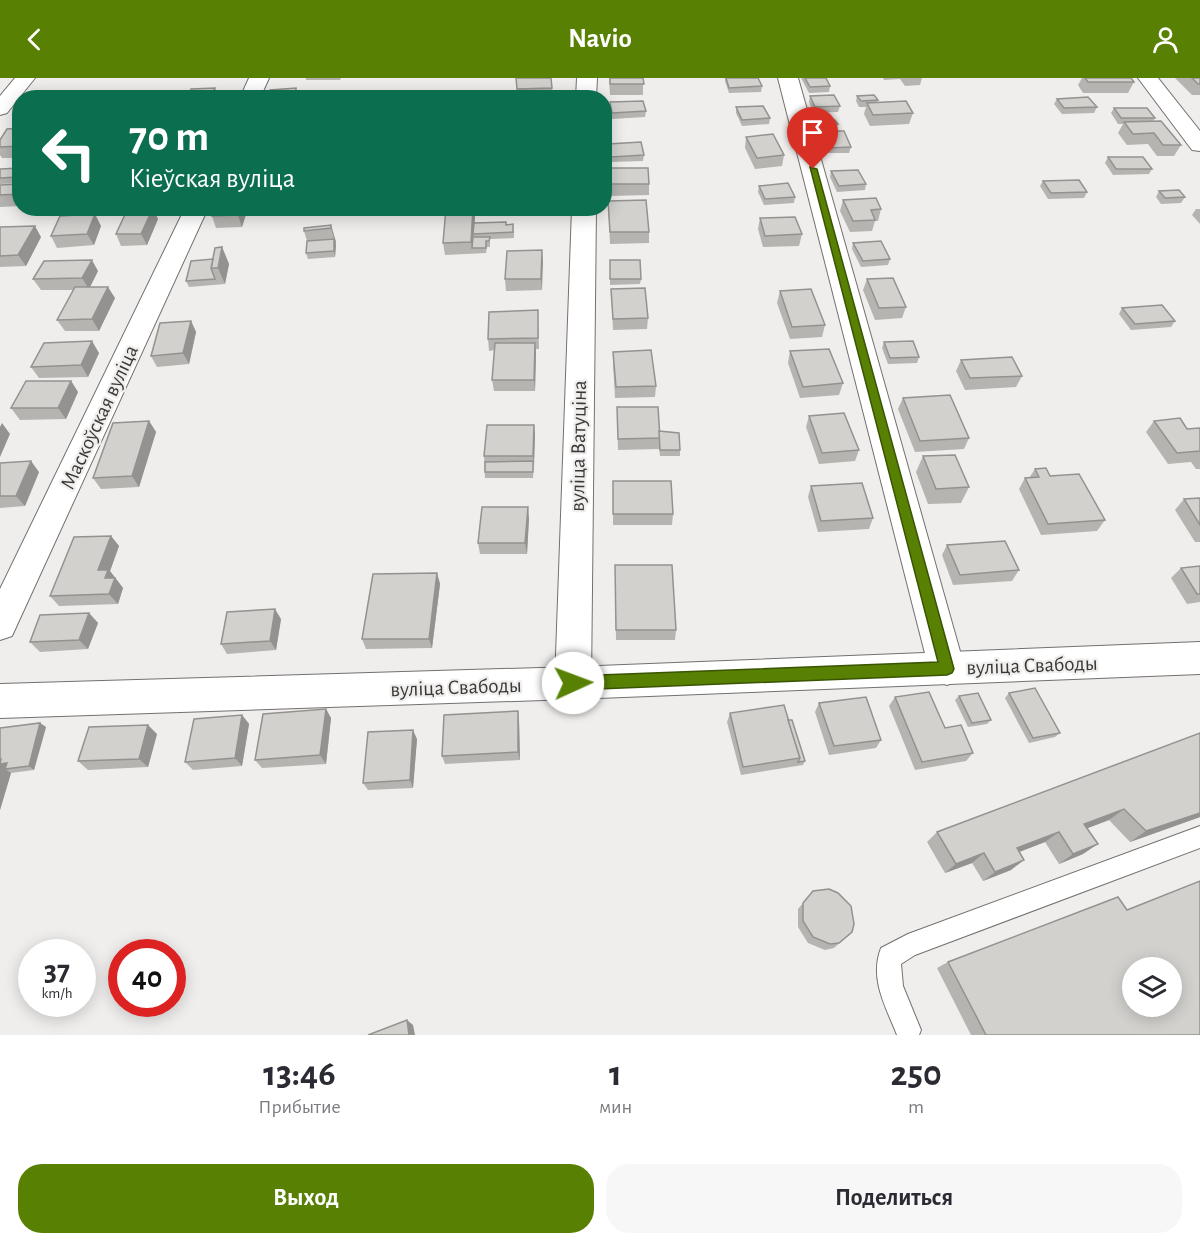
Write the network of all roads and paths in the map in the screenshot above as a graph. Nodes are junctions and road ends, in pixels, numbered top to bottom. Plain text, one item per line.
1 (788, 78) edge
2 (1148, 78) edge
3 (12, 102) edge
4 (3, 119) edge
5 (1200, 145) edge
6 (193, 216) edge
7 (584, 216) edge
8 (0, 625) edge
9 (1200, 658) edge
10 (947, 669) junction
11 (573, 683) junction
12 (0, 701) edge
13 (1200, 837) edge
14 (906, 1033) edge

1 - 10 street
2 - 5 street
3 - 4 street
6 - 8 street, Маскоўская вуліца
7 - 11 street, вуліца Ватуціна
9 - 10 street, вуліца Свабоды
10 - 11 street, вуліца Свабоды
11 - 12 street, вуліца Свабоды
13 - 14 lane

